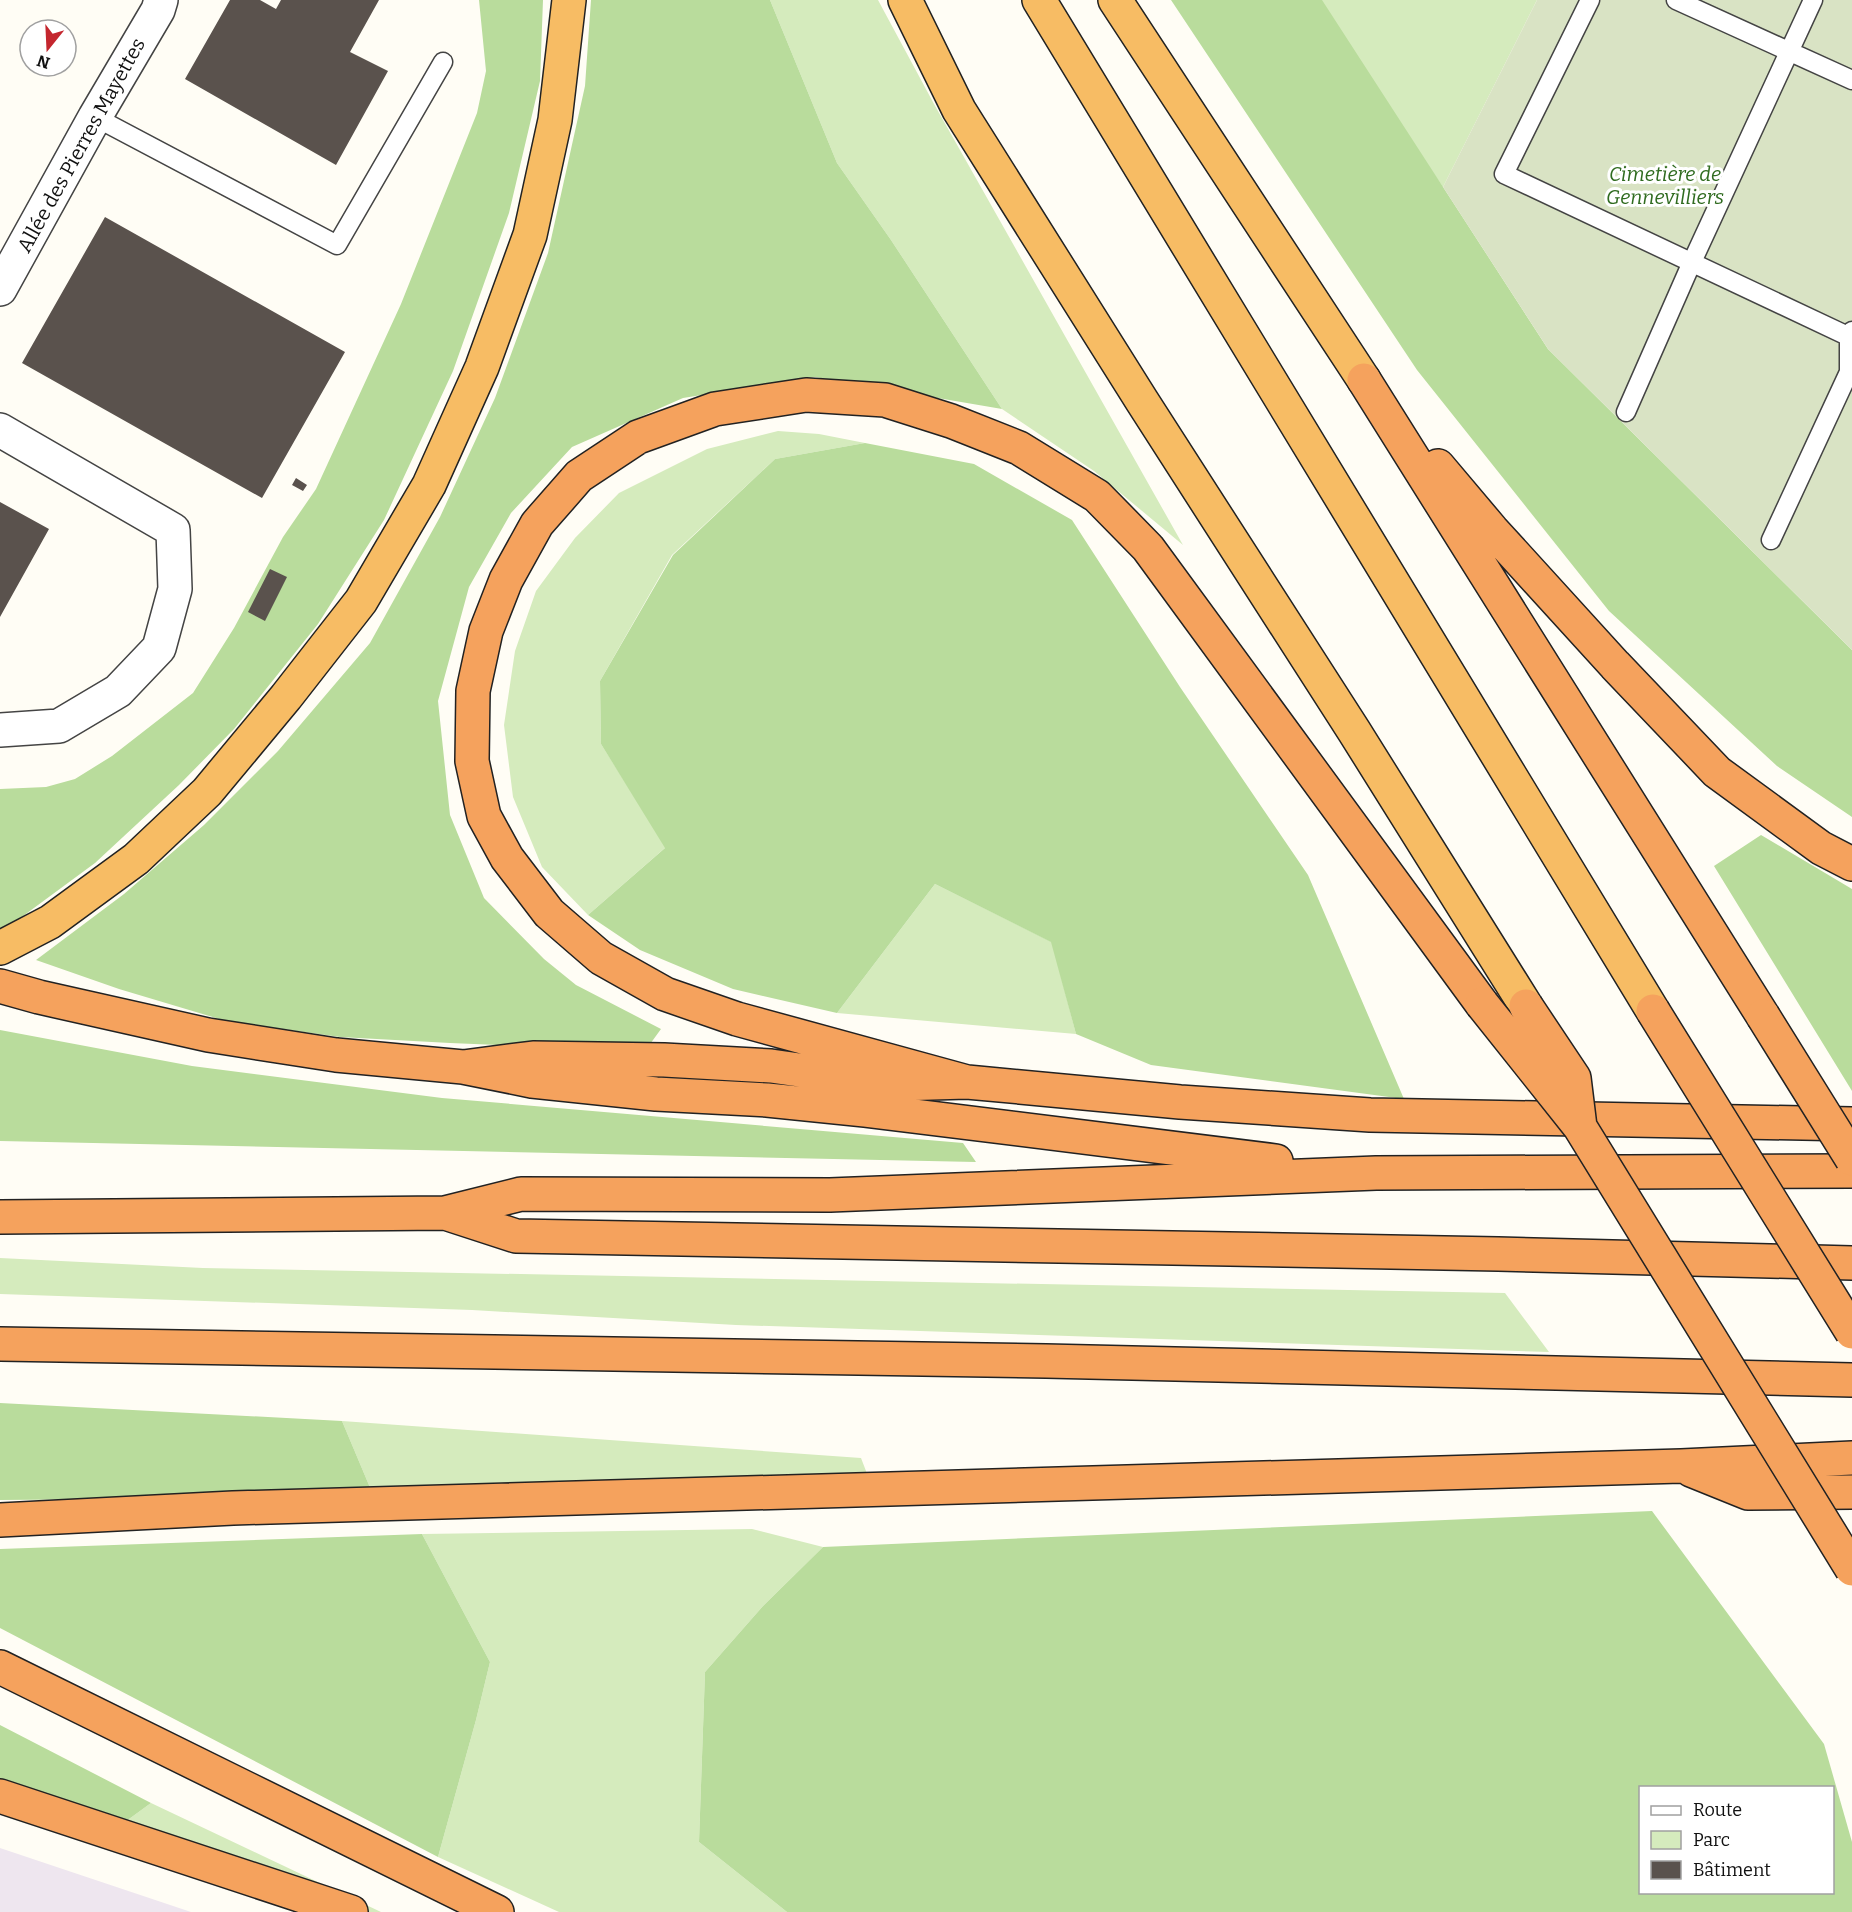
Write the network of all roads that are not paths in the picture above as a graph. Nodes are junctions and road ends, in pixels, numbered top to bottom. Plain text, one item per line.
1 (161, 0) edge
2 (569, 0) edge
3 (905, 0) edge
4 (1039, 0) edge
5 (1115, 0) edge
6 (1590, 0) edge
7 (1676, 0) edge
8 (1813, 0) edge
9 (1789, 52) junction
10 (443, 62) dead end
11 (1852, 80) edge
12 (95, 117) junction
13 (1692, 262) junction
14 (0, 290) edge
15 (1851, 335) edge
16 (1364, 380) junction
17 (1626, 412) dead end
18 (0, 430) edge
19 (1772, 540) dead end
20 (0, 730) edge
21 (1852, 864) edge
22 (0, 948) edge
23 (0, 986) edge
24 (463, 1067) junction
25 (967, 1082) junction
26 (1852, 1124) edge
27 (1580, 1128) junction
28 (1852, 1159) edge
29 (1852, 1171) edge
30 (1376, 1173) junction
31 (445, 1213) junction
32 (0, 1217) edge
33 (1852, 1263) edge
34 (1852, 1332) edge
35 (0, 1344) edge
36 (1852, 1380) edge
37 (1852, 1458) edge
38 (1681, 1466) junction
39 (1852, 1492) edge
40 (0, 1520) edge
41 (1852, 1569) edge
42 (0, 1667) edge
43 (0, 1796) edge
44 (351, 1912) edge
45 (497, 1912) edge

1 - 12 street, Allée des Pierres Mayettes
2 - 22 highway
3 - 27 highway, bridge
4 - 34 highway, bridge
5 - 16 highway
6 - 13 lane
7 - 9 lane
8 - 9 lane
9 - 11 lane
9 - 13 lane
10 - 12 lane
12 - 14 street, Allée des Pierres Mayettes
13 - 15 lane
13 - 17 lane
15 - 19 lane
16 - 21 highway
16 - 28 highway, bridge
18 - 20 street
23 - 24 highway
24 - 25 highway
24 - 30 highway
25 - 26 highway
25 - 27 highway, bridge
27 - 41 highway, bridge
29 - 30 highway
30 - 31 highway
31 - 32 highway
31 - 33 highway
35 - 36 highway
37 - 38 highway
38 - 39 highway
38 - 40 highway
42 - 45 highway
43 - 44 highway

